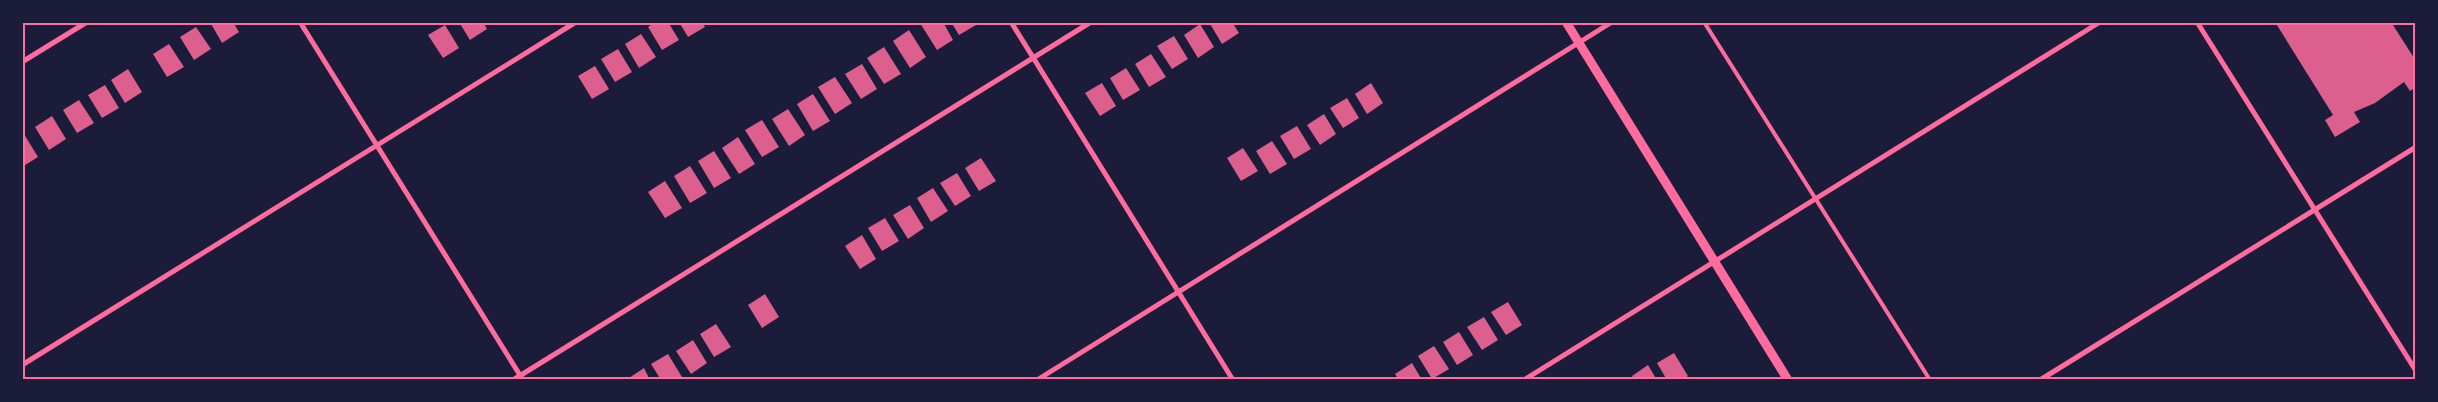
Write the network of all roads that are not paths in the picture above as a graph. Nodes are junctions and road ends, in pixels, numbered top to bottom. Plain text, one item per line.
1 (87, 22) edge
2 (300, 22) edge
3 (576, 22) edge
4 (1011, 22) edge
5 (1092, 22) edge
6 (1566, 22) edge
7 (1612, 22) edge
8 (1704, 22) edge
9 (2100, 22) edge
10 (2197, 22) edge
11 (1579, 43) junction
12 (1033, 58) junction
13 (22, 62) edge
14 (376, 146) junction
15 (2416, 147) edge
16 (1815, 199) junction
17 (2314, 210) junction
18 (1714, 262) junction
19 (1179, 292) junction
20 (22, 365) edge
21 (2416, 372) edge
22 (522, 377) edge
23 (513, 380) edge
24 (1037, 380) edge
25 (1233, 380) edge
26 (1524, 380) edge
27 (1788, 380) edge
28 (1930, 380) edge
29 (2040, 380) edge

1 - 13 street
2 - 14 street
3 - 14 street
4 - 12 street
5 - 12 street
6 - 11 street
7 - 11 street
8 - 16 lane
9 - 16 street
10 - 17 street
11 - 18 street
11 - 19 street
12 - 19 street
12 - 22 street
14 - 20 street
14 - 22 street
15 - 17 street
16 - 18 street
16 - 28 lane
17 - 21 street
17 - 29 street
18 - 26 street
18 - 27 street
19 - 24 street
19 - 25 street
22 - 23 street

